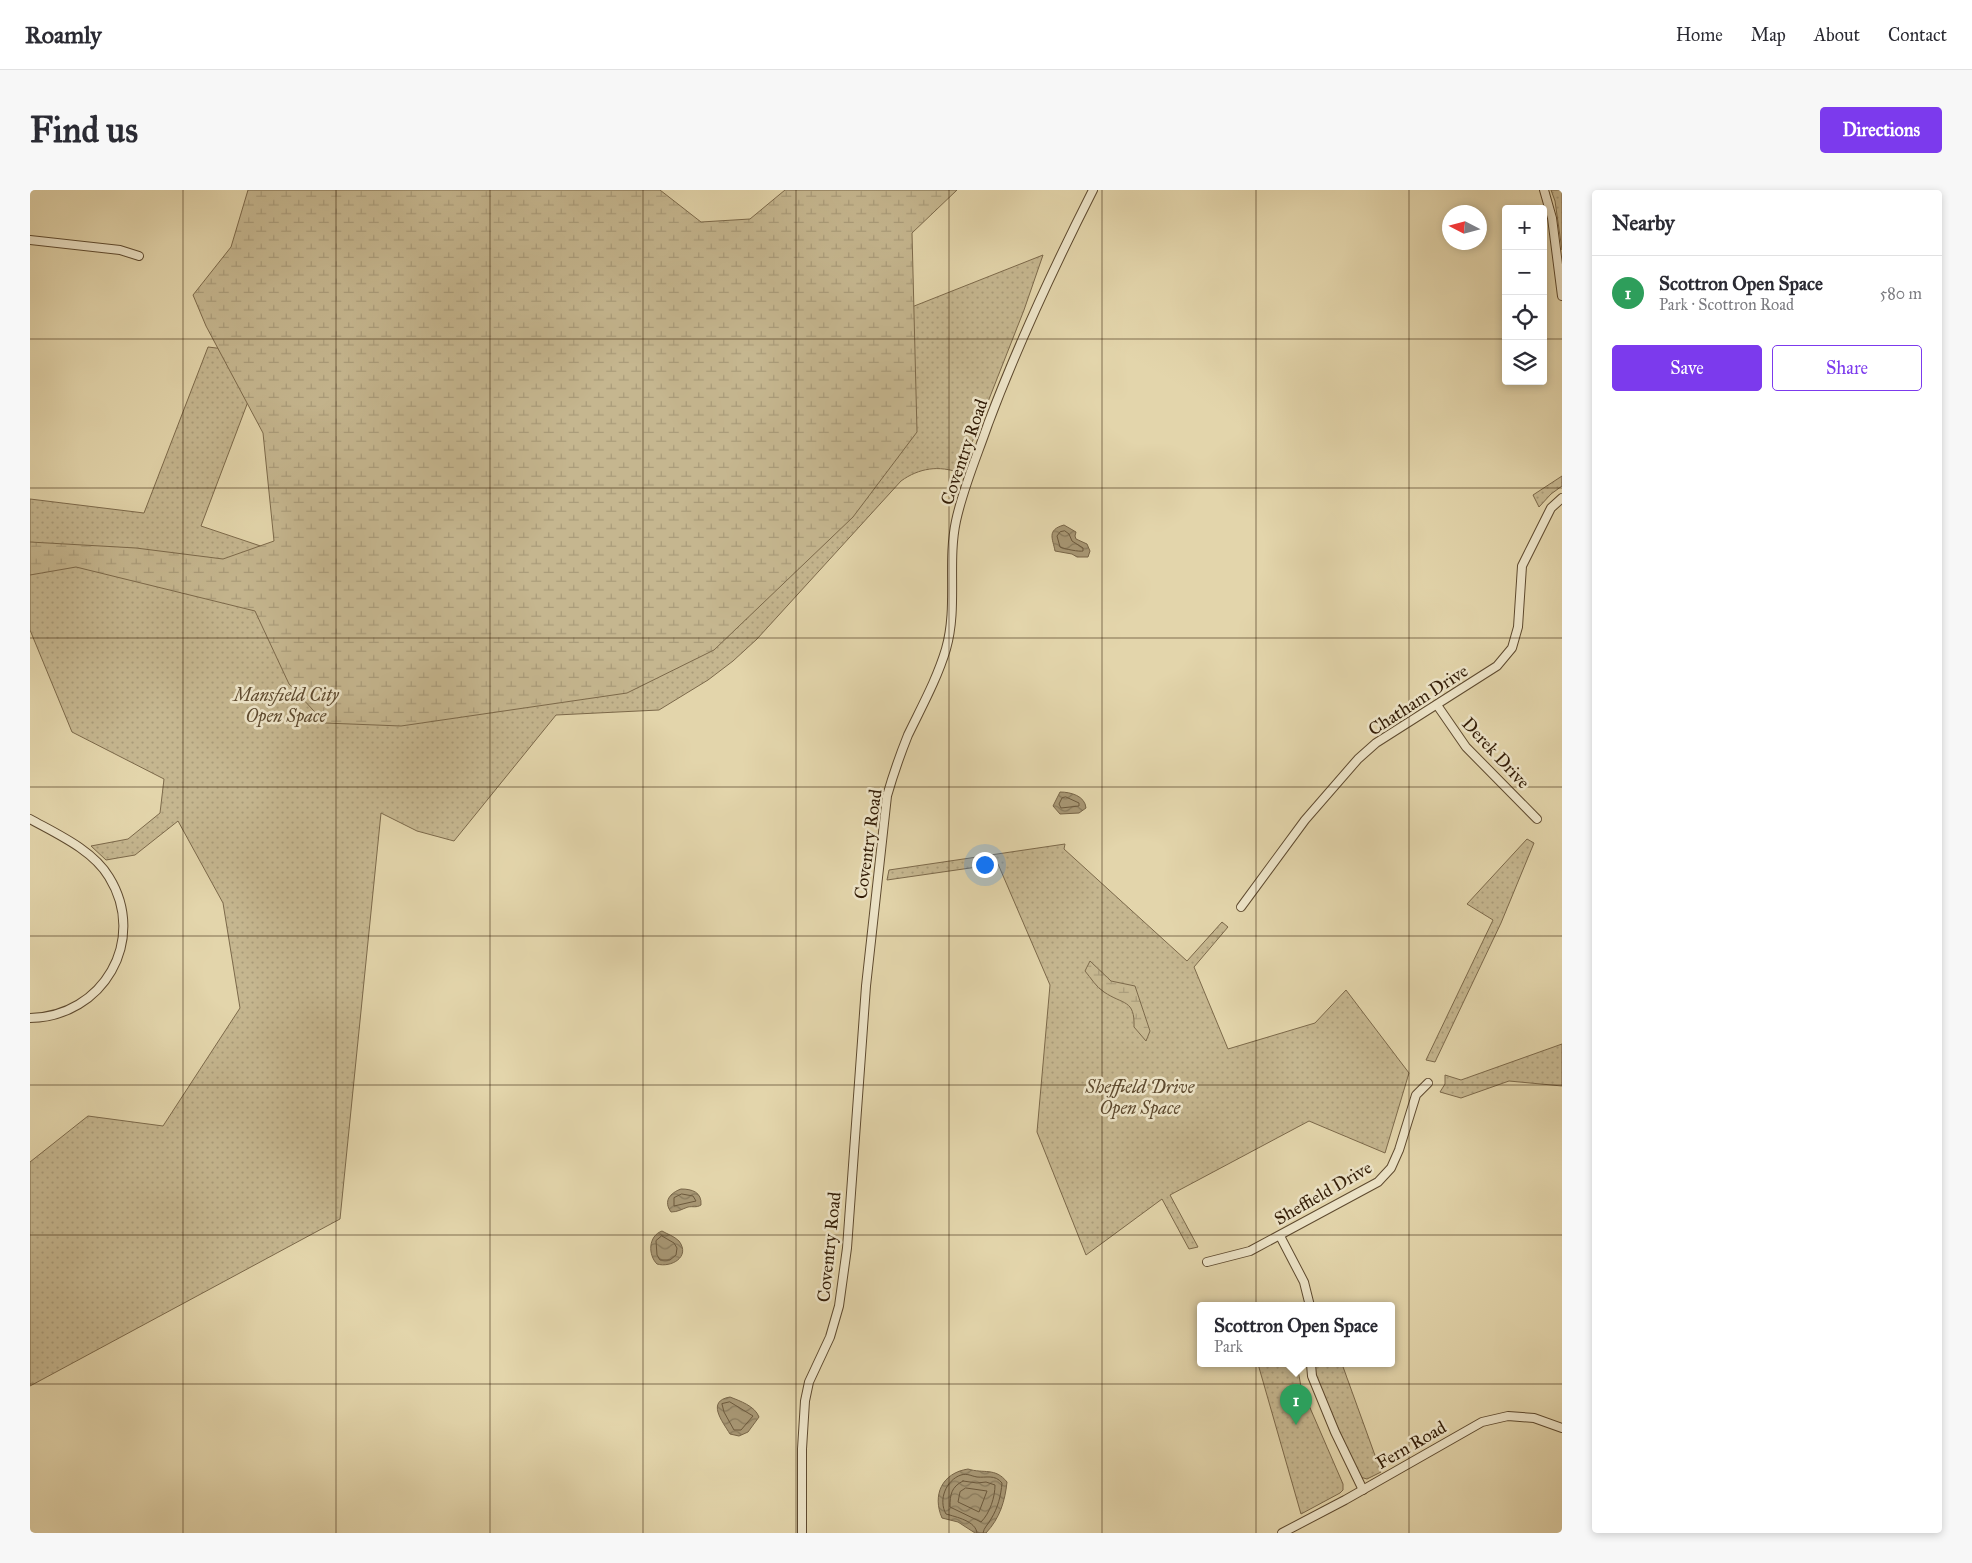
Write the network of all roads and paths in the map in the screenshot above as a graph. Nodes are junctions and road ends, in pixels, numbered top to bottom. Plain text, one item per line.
1 (1093, 190) edge
2 (1544, 190) edge
3 (30, 240) edge
4 (139, 256) dead end
5 (1562, 296) edge
6 (1562, 498) edge
7 (1437, 705) junction
8 (30, 819) edge
9 (1537, 819) dead end
10 (1241, 907) dead end
11 (30, 1018) edge
12 (1428, 1083) dead end
13 (1280, 1236) junction
14 (1207, 1262) dead end
15 (1309, 1302) edge
16 (1311, 1367) edge
17 (1562, 1428) edge
18 (1363, 1490) junction
19 (802, 1533) edge
20 (1282, 1533) edge

1 - 19 street, Coventry Road
2 - 5 street
3 - 4 street
6 - 7 street, Chatham Drive
7 - 9 street, Derek Drive
7 - 10 street, Chatham Drive
8 - 11 street
12 - 13 street, Sheffield Drive
13 - 14 street, Sheffield Drive
13 - 15 street
16 - 18 street
17 - 18 street, Fern Road
18 - 20 street, Fern Road

